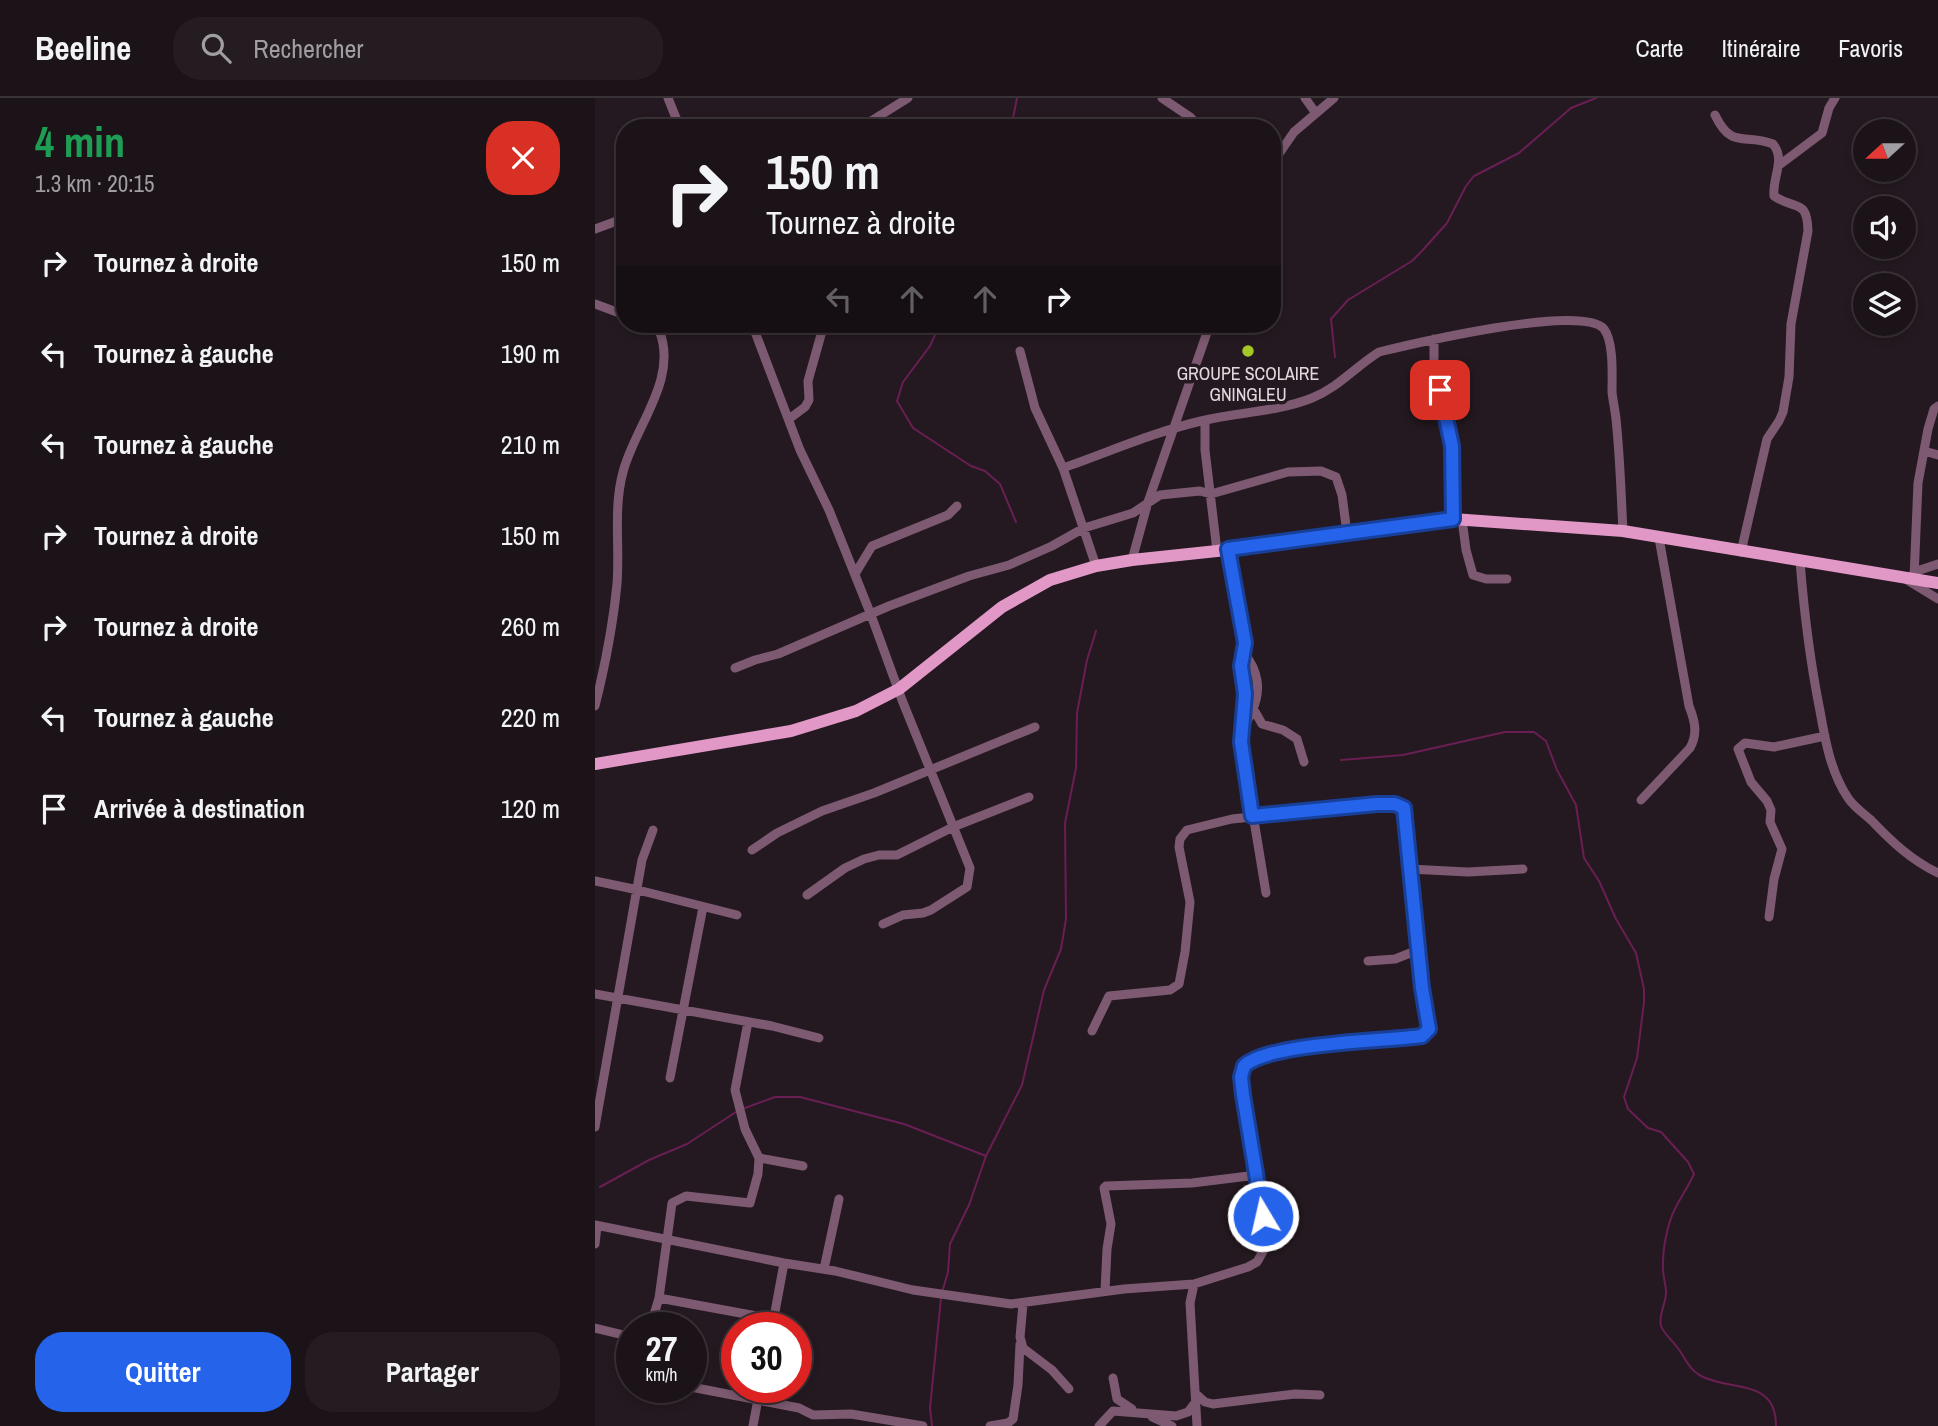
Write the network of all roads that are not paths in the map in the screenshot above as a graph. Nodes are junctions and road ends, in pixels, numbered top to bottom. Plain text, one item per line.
1 (668, 98) edge
2 (908, 98) edge
3 (1162, 98) edge
4 (1305, 98) edge
5 (1334, 98) edge
6 (1835, 98) edge
7 (1315, 113) junction
8 (1716, 115) dead end
9 (676, 119) edge
10 (874, 119) edge
11 (1192, 119) edge
12 (1281, 151) edge
13 (1778, 166) junction
14 (616, 221) edge
15 (595, 229) edge
16 (595, 304) edge
17 (616, 312) edge
18 (660, 333) edge
19 (756, 333) edge
20 (821, 333) edge
21 (1207, 333) edge
22 (1434, 339) junction
23 (1020, 351) dead end
24 (1938, 406) edge
25 (789, 419) junction
26 (1205, 420) junction
27 (1173, 428) junction
28 (1924, 451) junction
29 (1938, 455) edge
30 (1063, 467) junction
31 (1211, 494) junction
32 (1148, 502) junction
33 (957, 506) dead end
34 (1457, 519) junction
35 (1084, 528) junction
36 (1623, 531) junction
37 (1347, 533) junction
38 (1659, 538) junction
39 (1223, 550) junction
40 (1741, 552) junction
41 (1132, 560) junction
42 (1800, 561) junction
43 (1938, 564) edge
44 (1095, 566) junction
45 (855, 574) junction
46 (1910, 576) junction
47 (1507, 579) dead end
48 (1938, 583) edge
49 (1938, 599) edge
50 (871, 615) junction
51 (1244, 653) junction
52 (735, 668) dead end
53 (899, 689) junction
54 (1245, 694) junction
55 (595, 706) edge
56 (1252, 711) junction
57 (1244, 726) junction
58 (1035, 727) dead end
59 (1825, 736) junction
60 (1304, 762) dead end
61 (595, 764) edge
62 (930, 769) junction
63 (1029, 797) dead end
64 (1641, 800) dead end
65 (1252, 816) junction
66 (953, 827) junction
67 (653, 830) dead end
68 (752, 850) dead end
69 (1409, 869) junction
70 (1523, 869) dead end
71 (1938, 873) edge
72 (595, 881) edge
73 (638, 890) junction
74 (1266, 893) dead end
75 (807, 894) dead end
76 (703, 907) junction
77 (737, 915) dead end
78 (1769, 917) dead end
79 (883, 925) dead end
80 (1418, 950) junction
81 (1368, 961) dead end
82 (595, 994) edge
83 (619, 1000) junction
84 (683, 1011) junction
85 (748, 1022) junction
86 (1092, 1031) dead end
87 (819, 1038) dead end
88 (670, 1078) dead end
89 (595, 1127) edge
90 (759, 1158) junction
91 (803, 1166) dead end
92 (1257, 1175) junction
93 (839, 1199) dead end
94 (596, 1226) edge
95 (668, 1240) junction
96 (595, 1244) edge
97 (784, 1264) junction
98 (824, 1269) junction
99 (1193, 1284) junction
100 (1105, 1291) junction
101 (659, 1298) junction
102 (1023, 1304) junction
103 (655, 1312) edge
104 (721, 1312) edge
105 (774, 1312) edge
106 (595, 1328) edge
107 (616, 1333) edge
108 (1020, 1343) junction
109 (1113, 1378) dead end
110 (1069, 1389) dead end
111 (1195, 1393) junction
112 (1320, 1395) dead end
113 (757, 1403) edge
114 (773, 1403) edge
115 (1195, 1403) junction
116 (1119, 1406) junction
117 (1139, 1412) junction
118 (753, 1426) edge
119 (923, 1426) edge
120 (989, 1426) edge
121 (1099, 1426) edge
122 (1173, 1426) edge
123 (1197, 1426) edge

1 - 9 street
2 - 10 street
3 - 11 street
4 - 7 street
5 - 7 street
6 - 13 street
7 - 12 street
8 - 13 street
13 - 40 street
14 - 15 street
16 - 17 street
18 - 55 street
19 - 25 street
20 - 25 street
21 - 27 street
22 - 26 street
22 - 34 street
22 - 36 street
23 - 30 street
24 - 28 street
25 - 45 street
26 - 27 street
26 - 31 street
27 - 30 street
27 - 32 street
28 - 29 street
28 - 46 street
30 - 35 street
31 - 32 street
31 - 37 street
31 - 39 street
32 - 35 street
32 - 41 street
33 - 45 street
34 - 36 main road
34 - 37 main road
34 - 47 street
35 - 44 street
35 - 50 street
36 - 38 main road
37 - 39 main road
38 - 40 main road
38 - 64 street
39 - 41 main road
39 - 51 street
40 - 42 main road
41 - 44 main road
42 - 46 main road
42 - 59 street
43 - 46 street
44 - 53 main road
45 - 50 street
46 - 48 main road
46 - 49 street
50 - 52 street
50 - 53 street
51 - 54 street
51 - 56 street
53 - 61 main road
53 - 62 street
54 - 56 street
54 - 57 street
56 - 57 street
56 - 60 street
57 - 65 street
58 - 62 street
59 - 71 street
59 - 78 street
62 - 66 street
62 - 68 street
63 - 66 street
65 - 69 street
65 - 74 street
65 - 86 street
66 - 75 street
66 - 79 street
67 - 73 street
69 - 70 street
69 - 80 street
72 - 73 street
73 - 76 street
73 - 83 street
76 - 77 street
76 - 84 street
80 - 81 street
80 - 92 street
82 - 83 street
83 - 84 street
83 - 89 street
84 - 85 street
84 - 88 street
85 - 87 street
85 - 90 street
90 - 91 street
90 - 95 street
92 - 99 street
92 - 100 street
93 - 98 street
94 - 95 street
94 - 96 street
95 - 97 street
95 - 101 street
97 - 98 street
97 - 105 street
98 - 102 street
99 - 100 street
99 - 111 street
100 - 102 street
101 - 103 street
101 - 104 street
102 - 108 street
106 - 107 street
108 - 110 street
108 - 120 street
109 - 116 street
111 - 112 street
111 - 115 street
113 - 118 street
114 - 119 street
115 - 117 street
115 - 123 street
116 - 117 street
116 - 121 street
117 - 122 street

